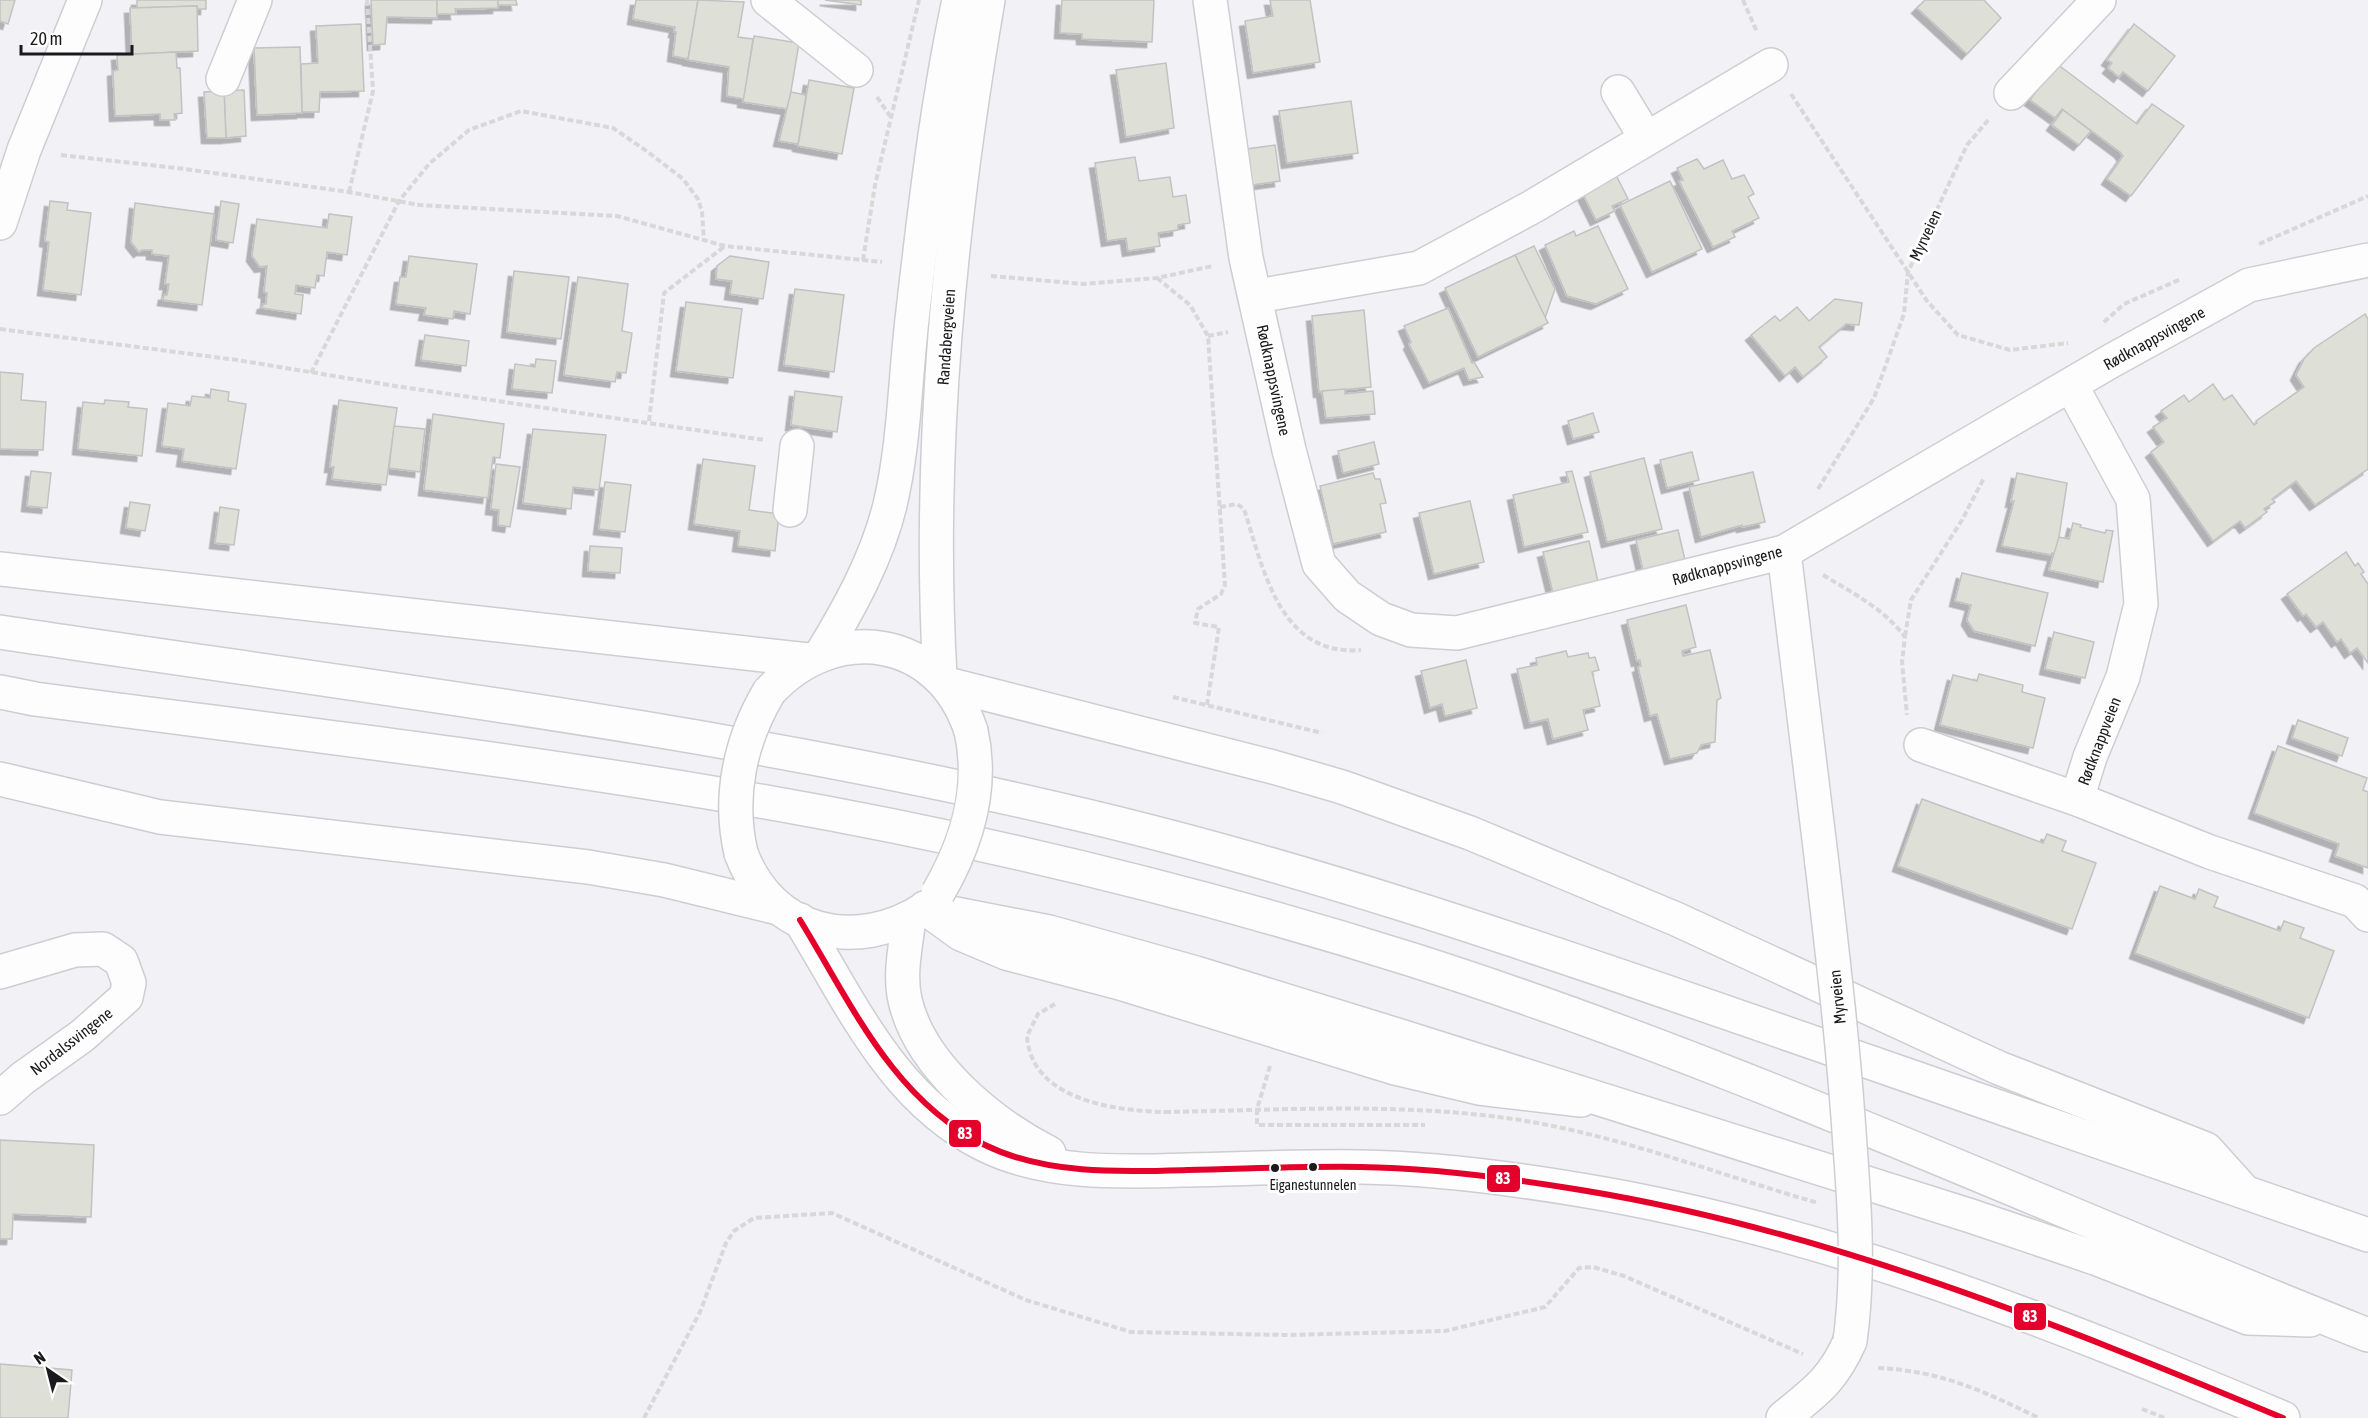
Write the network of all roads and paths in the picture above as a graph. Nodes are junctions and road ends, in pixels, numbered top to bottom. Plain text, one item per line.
1 (85, 0) edge
2 (255, 0) edge
3 (368, 0) edge
4 (768, 0) edge
5 (920, 0) edge
6 (959, 0) edge
7 (988, 0) edge
8 (1210, 0) edge
9 (1743, 0) edge
10 (2099, 0) edge
11 (1771, 65) junction
12 (856, 70) dead end
13 (223, 80) dead end
14 (1618, 92) dead end
15 (2011, 93) joint
16 (1646, 138) junction
17 (24, 150) junction
18 (349, 192) junction
19 (399, 201) junction
20 (0, 223) edge
21 (704, 241) junction
22 (725, 246) junction
23 (1246, 258) junction
24 (863, 260) junction
25 (2368, 260) edge
26 (889, 262) dead end
27 (1908, 272) junction
28 (991, 276) dead end
29 (1157, 278) junction
30 (1257, 296) junction
31 (0, 329) edge
32 (2072, 343) dead end
33 (311, 373) junction
34 (2072, 387) junction
35 (649, 421) junction
36 (2001, 425) junction
37 (797, 446) joint
38 (790, 510) dead end
39 (1794, 545) junction
40 (0, 568) edge
41 (0, 632) edge
42 (1905, 637) junction
43 (815, 657) junction
44 (944, 680) junction
45 (0, 692) edge
46 (1173, 697) dead end
47 (1207, 705) junction
48 (1322, 734) dead end
49 (1921, 746) joint
50 (0, 779) edge
51 (2077, 799) junction
52 (924, 906) junction
53 (789, 914) junction
54 (2368, 915) edge
55 (0, 972) edge
56 (1065, 1002) dead end
57 (1272, 1061) dead end
58 (0, 1098) edge
59 (1425, 1125) dead end
60 (1080, 1168) junction
61 (2244, 1191) junction
62 (1855, 1212) junction
63 (2368, 1235) edge
64 (2332, 1321) junction
65 (2368, 1335) edge
66 (1844, 1354) junction
67 (2142, 1409) dead end
68 (644, 1418) edge
69 (1783, 1418) edge
70 (2039, 1418) edge
71 (2165, 1418) edge
72 (2283, 1418) edge

1 - 17 main road
2 - 13 main road
3 - 18 path
4 - 12 main road
5 - 24 path
6 - 43 main road, Randabergveien
7 - 44 main road, Randabergveien
8 - 23 main road, Rødknappsvingene
9 - 11 path
10 - 15 main road
11 - 16 main road
11 - 27 path
14 - 16 main road
15 - 27 path, Myrveien
16 - 30 main road
17 - 18 path
17 - 20 main road
18 - 19 path
19 - 21 path
19 - 21 path
19 - 33 path
21 - 22 path
22 - 24 path
22 - 35 path
23 - 29 path
23 - 30 main road, Rødknappsvingene
24 - 26 path
25 - 34 main road, Rødknappsvingene
27 - 32 path
27 - 39 path, Myrveien
28 - 29 path
29 - 47 path
30 - 39 main road, Rødknappsvingene
31 - 33 path
33 - 35 path
34 - 36 main road, Rødknappsvingene
34 - 51 main road, Rødknappveien
35 - 37 path
36 - 39 main road, Rødknappsvingene
36 - 42 path
37 - 38 main road
39 - 42 path
39 - 62 main road, Myrveien, bridge
40 - 43 main road
41 - 61 main road
42 - 49 path
43 - 44 main road
43 - 53 main road, bridge
44 - 52 main road, bridge
44 - 61 main road
45 - 64 main road
46 - 47 path
47 - 48 path
49 - 51 main road
50 - 53 main road
51 - 54 main road, Rødknappveien
52 - 53 main road
52 - 60 main road
52 - 64 main road
53 - 60 main road
55 - 58 main road, Nordalssvingene
56 - 62 path, bridge
57 - 59 path
60 - 72 main road
61 - 63 main road
62 - 66 main road, Myrveien, bridge
64 - 65 main road
66 - 68 path
66 - 69 main road
66 - 70 path
67 - 71 path

